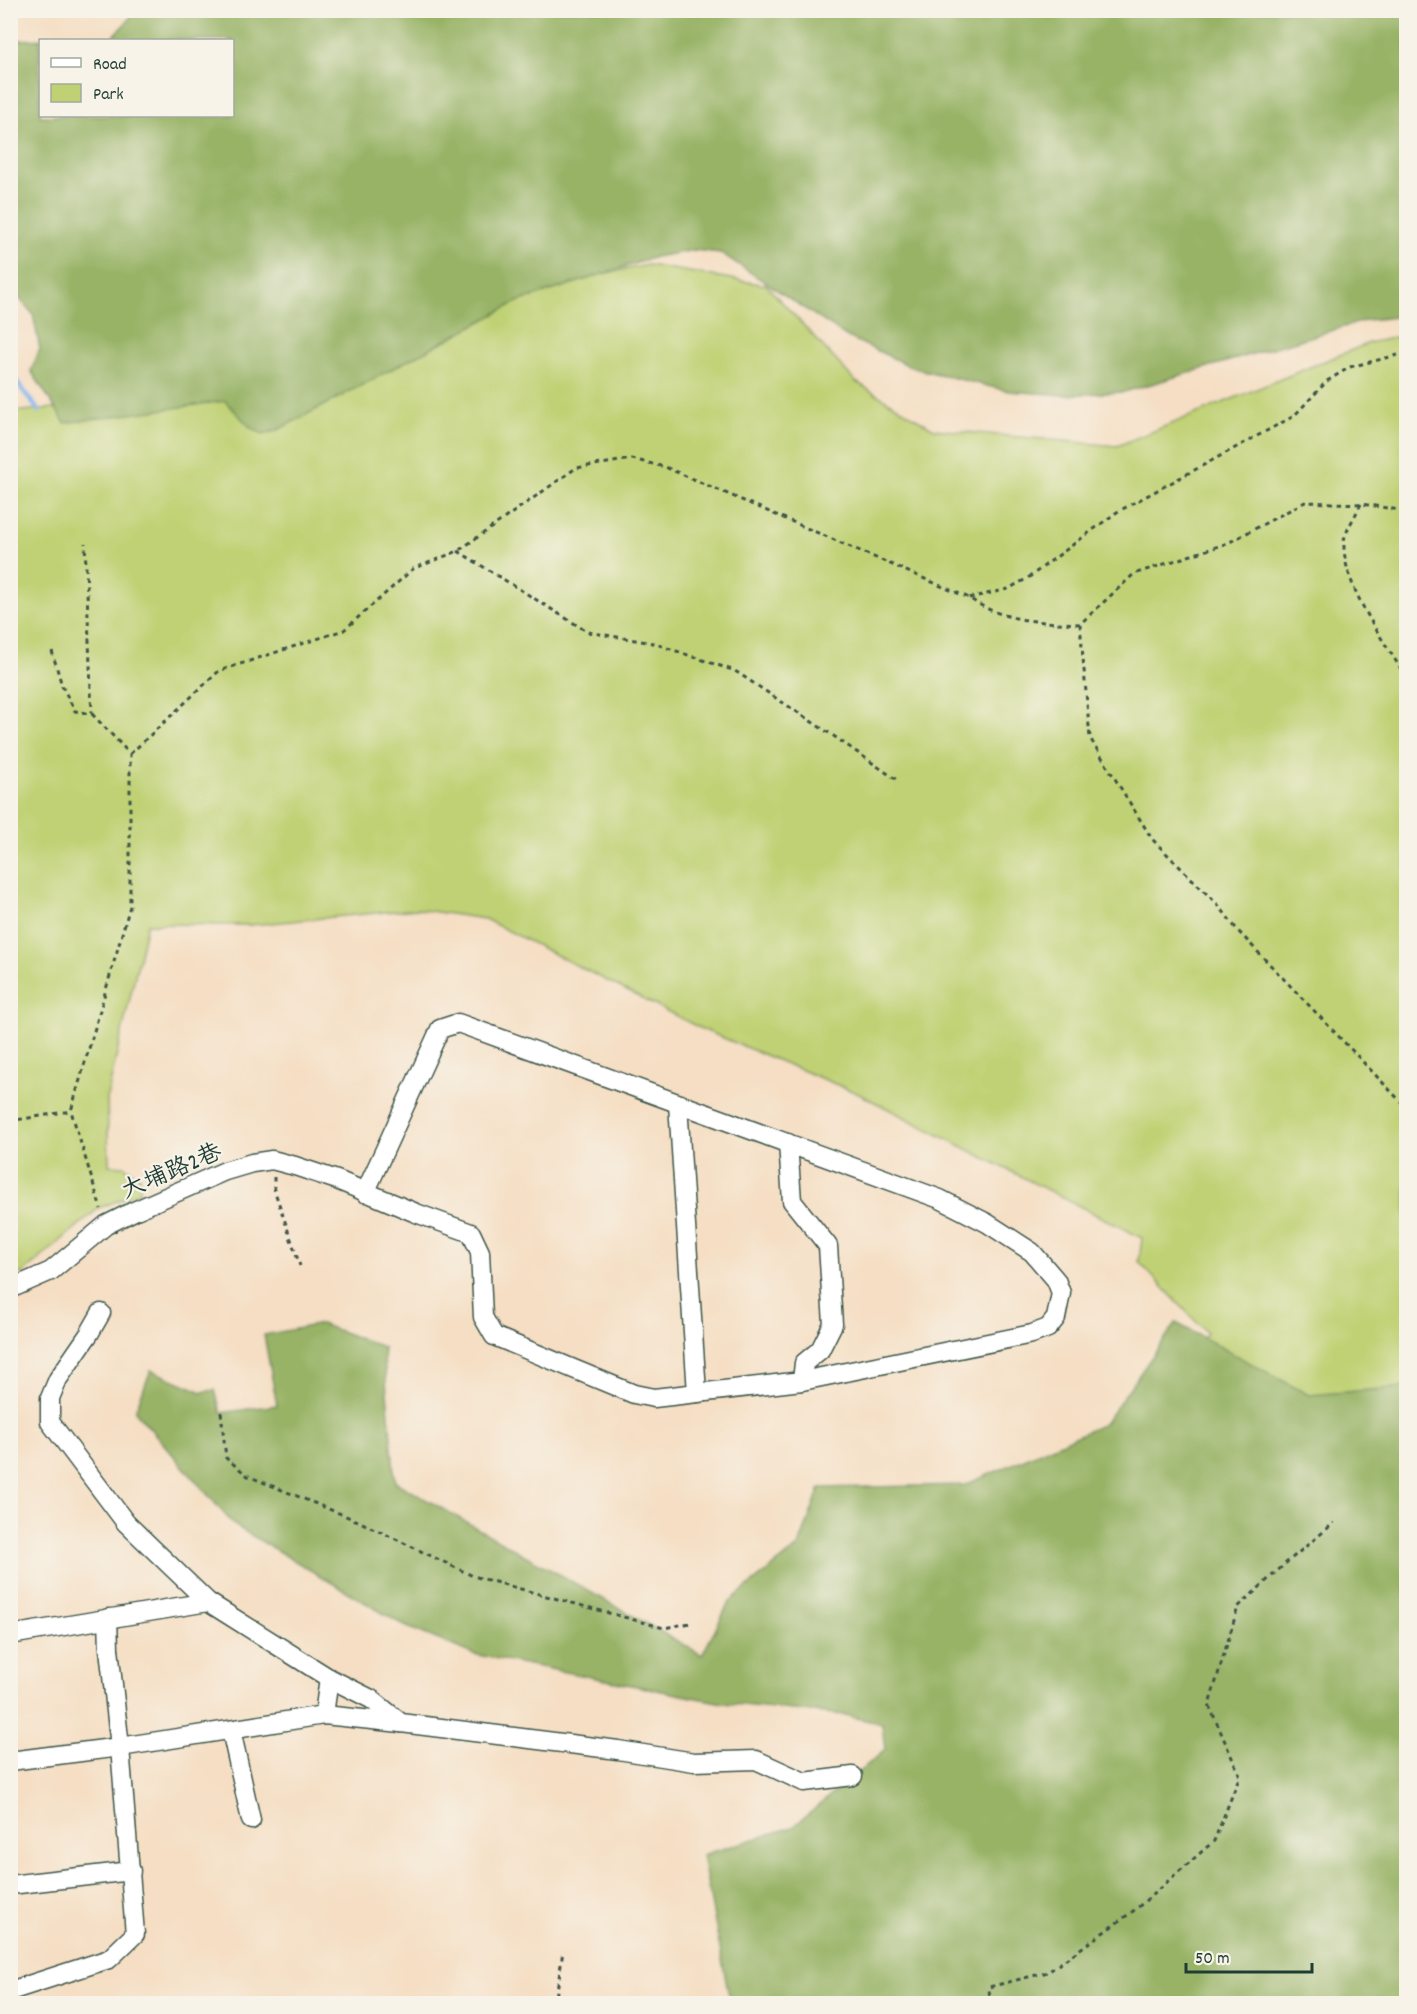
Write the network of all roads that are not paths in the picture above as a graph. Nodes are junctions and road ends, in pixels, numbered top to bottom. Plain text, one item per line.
1 (678, 1104) junction
2 (788, 1143) junction
3 (365, 1192) junction
4 (10, 1289) edge
5 (101, 1313) dead end
6 (802, 1381) junction
7 (697, 1394) junction
8 (208, 1602) junction
9 (108, 1618) junction
10 (10, 1635) edge
11 (329, 1678) junction
12 (324, 1715) junction
13 (401, 1723) junction
14 (231, 1730) junction
15 (120, 1747) junction
16 (10, 1761) edge
17 (853, 1776) dead end
18 (251, 1820) dead end
19 (131, 1871) junction
20 (10, 1885) edge
21 (10, 1991) edge

1 - 2 street, 大埔路2巷
1 - 3 street, 大埔路2巷
1 - 7 street
2 - 6 street
2 - 6 street, 大埔路2巷
3 - 4 street, 大埔路2巷
3 - 7 street, 大埔路2巷
5 - 8 street
6 - 7 street, 大埔路2巷
8 - 9 street
8 - 11 street
9 - 10 street
9 - 15 street
11 - 12 street
11 - 13 street
12 - 13 street
12 - 14 street
13 - 17 street
14 - 15 street
14 - 18 street
15 - 16 street
15 - 19 street
19 - 20 street
19 - 21 street

